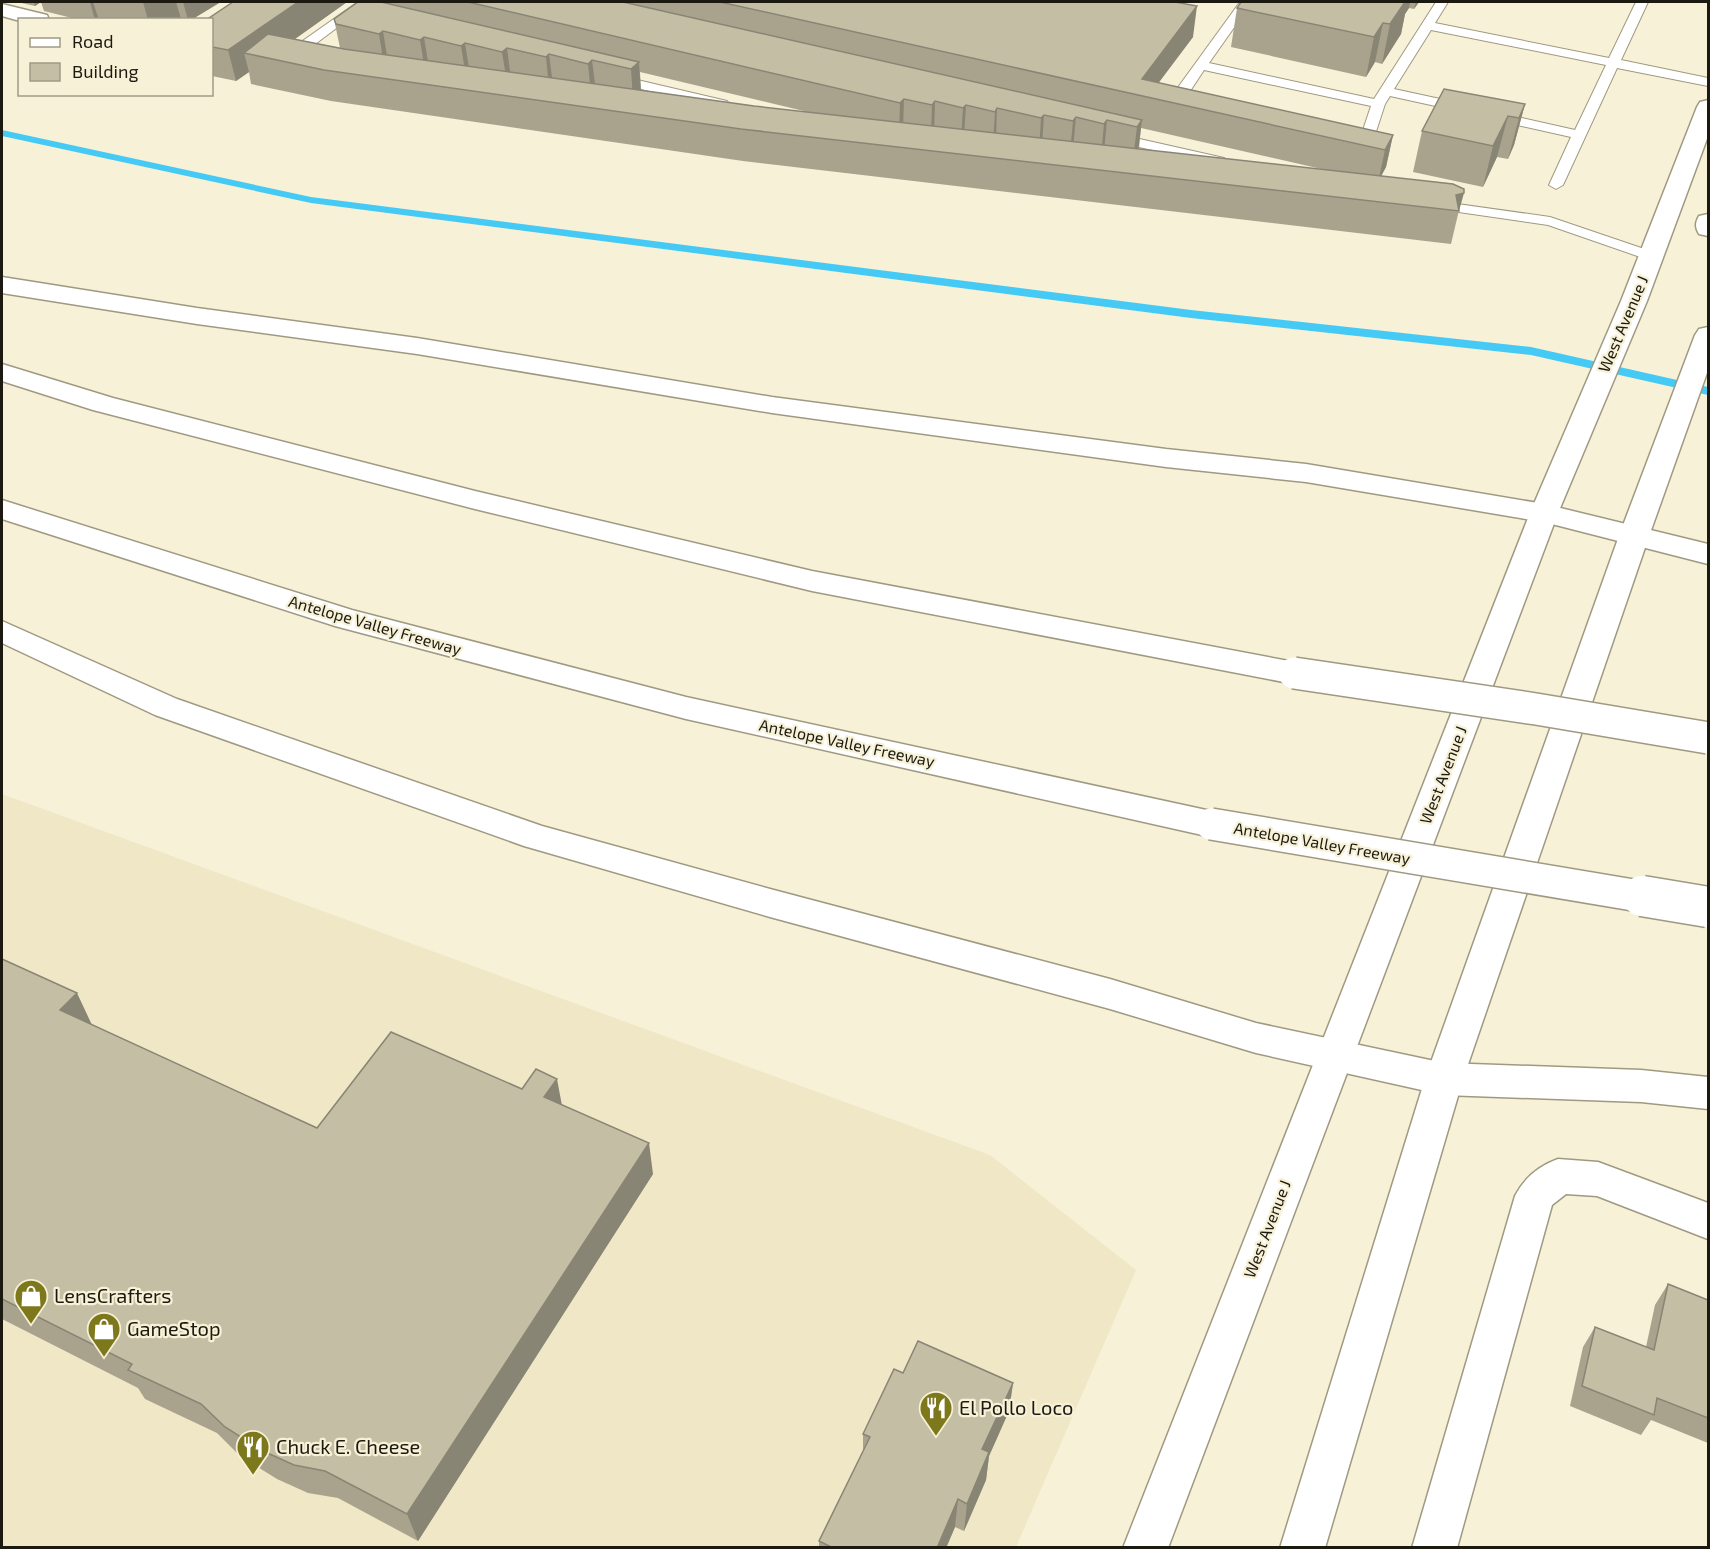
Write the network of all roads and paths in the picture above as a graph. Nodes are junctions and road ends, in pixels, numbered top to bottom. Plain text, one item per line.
1 (365, 2) edge
2 (1246, 2) edge
3 (1442, 2) edge
4 (1642, 2) edge
5 (2, 10) edge
6 (348, 14) junction
7 (32, 18) edge
8 (371, 19) edge
9 (1427, 26) junction
10 (1613, 63) junction
11 (306, 64) edge
12 (1201, 65) junction
13 (601, 75) edge
14 (1708, 82) edge
15 (1387, 91) junction
16 (1378, 104) junction
17 (1708, 107) edge
18 (738, 108) edge
19 (1182, 110) edge
20 (1097, 133) edge
21 (1580, 135) junction
22 (1340, 145) edge
23 (1237, 165) edge
24 (1556, 185) dead end
25 (1422, 203) edge
26 (1708, 221) edge
27 (1708, 229) edge
28 (1651, 256) junction
29 (2, 285) edge
30 (1708, 335) edge
31 (2, 372) edge
32 (2, 509) edge
33 (1544, 513) junction
34 (1634, 536) junction
35 (1708, 554) edge
36 (2, 631) edge
37 (1708, 738) edge
38 (1708, 907) edge
39 (1334, 1056) junction
40 (1444, 1079) junction
41 (1708, 1093) edge
42 (1708, 1221) edge
43 (1145, 1548) edge
44 (1302, 1548) edge
45 (1434, 1548) edge

1 - 6 lane
2 - 12 lane
3 - 9 lane
4 - 10 lane
5 - 7 main road
6 - 8 lane
6 - 11 lane
9 - 10 lane
9 - 15 lane
10 - 14 lane
10 - 21 lane
12 - 16 lane
12 - 19 lane
13 - 18 lane
15 - 16 lane
15 - 21 lane
16 - 22 lane
17 - 28 main road, West Avenue J
20 - 23 lane
21 - 24 lane
25 - 28 lane
26 - 27 main road
28 - 33 main road, West Avenue J
29 - 33 main road
30 - 34 main road
31 - 37 main road, bridge
32 - 38 main road, Antelope Valley Freeway, bridge
33 - 34 main road
33 - 39 main road, West Avenue J
34 - 35 main road
34 - 40 main road
36 - 39 main road
39 - 40 main road
39 - 43 main road, West Avenue J
40 - 41 main road
40 - 44 main road
42 - 45 main road

